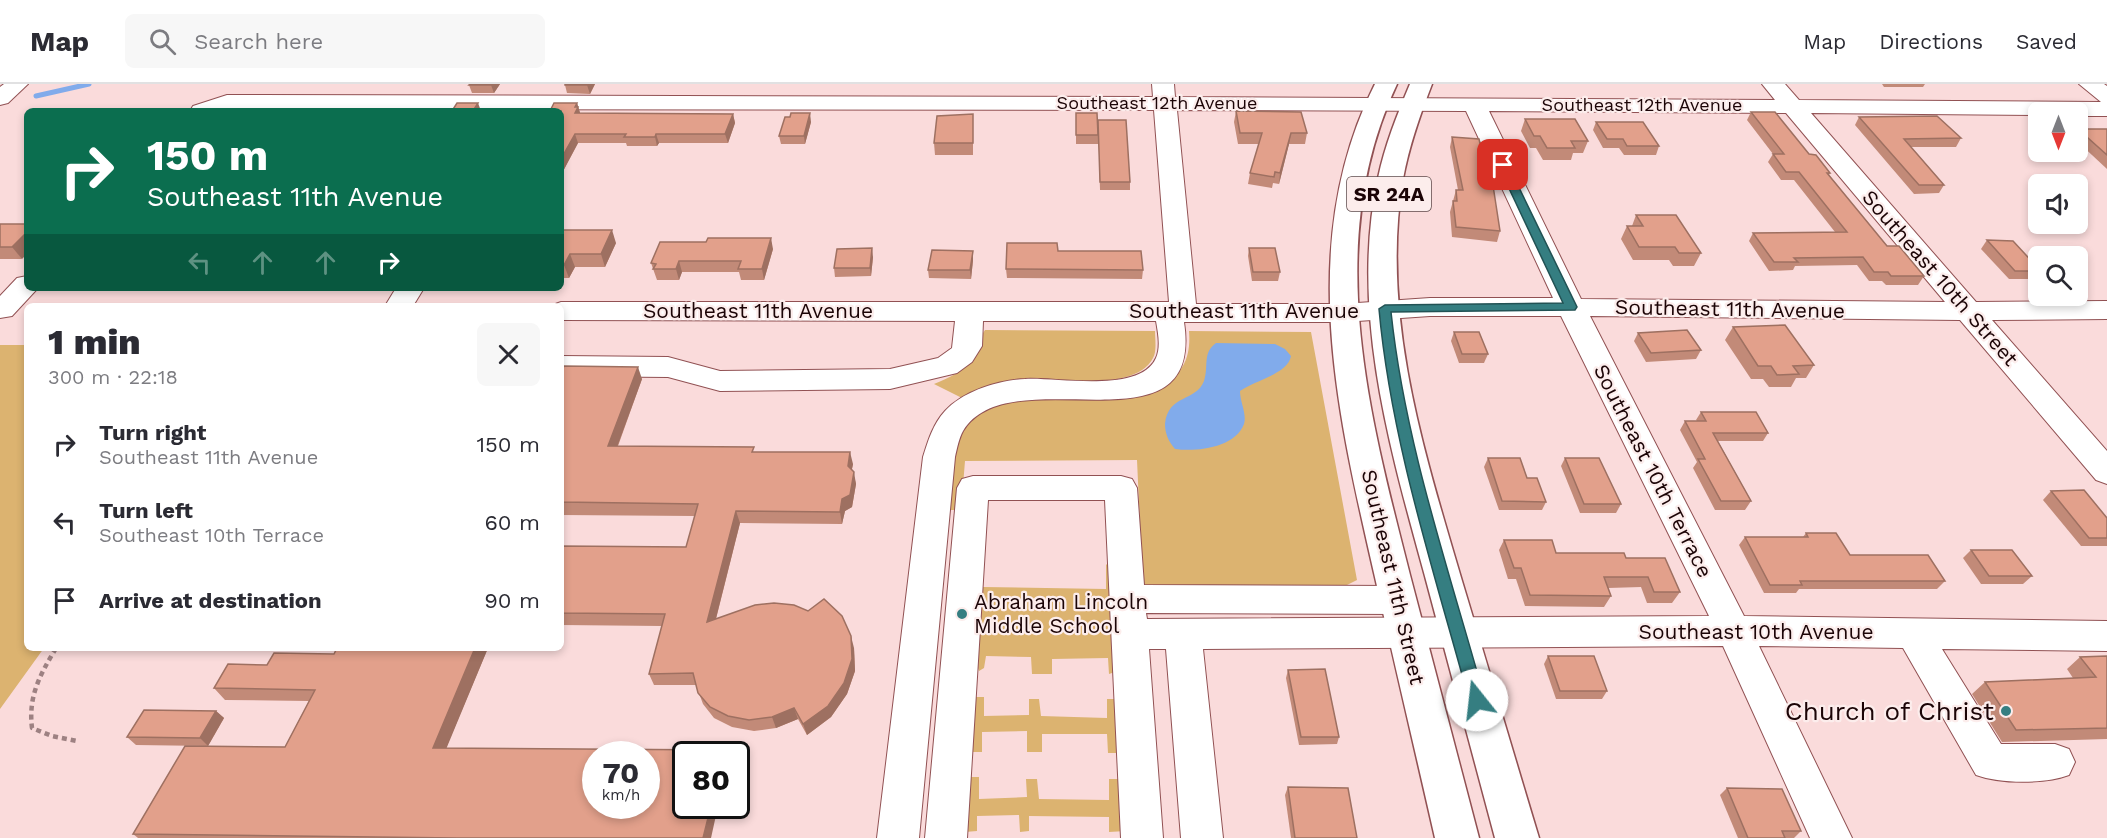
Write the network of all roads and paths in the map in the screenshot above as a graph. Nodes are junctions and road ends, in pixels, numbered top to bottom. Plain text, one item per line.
1 (17, 84) edge
2 (536, 84) edge
3 (1773, 84) edge
4 (2090, 84) edge
5 (1164, 93) edge
6 (841, 94) edge
7 (1381, 94) edge
8 (1416, 94) edge
9 (2107, 97) edge
10 (0, 98) edge
11 (1474, 104) junction
12 (1791, 106) junction
13 (521, 107) edge
14 (207, 108) edge
15 (2107, 109) edge
16 (24, 289) edge
17 (1571, 307) junction
18 (1385, 309) junction
19 (10, 310) edge
20 (1969, 310) junction
21 (2107, 310) edge
22 (564, 311) edge
23 (970, 311) junction
24 (1176, 311) junction
25 (1343, 313) junction
26 (564, 366) edge
27 (2107, 472) edge
28 (1402, 615) junction
29 (1453, 615) junction
30 (1129, 616) junction
31 (1199, 622) junction
32 (1734, 631) junction
33 (1913, 633) junction
34 (2107, 636) edge
35 (54, 651) edge
36 (77, 741) dead end
37 (2055, 762) dead end
38 (898, 838) edge
39 (946, 838) edge
40 (1142, 838) edge
41 (1202, 838) edge
42 (1457, 838) edge
43 (1517, 838) edge
44 (1831, 838) edge

1 - 10 street
2 - 13 street
3 - 12 street, Southeast 10th Street
4 - 9 street
5 - 6 street, Southeast 12th Avenue
5 - 7 street, Southeast 12th Avenue
5 - 24 street
6 - 13 street, Southeast 12th Avenue
7 - 8 street, Southeast 12th Avenue
7 - 25 highway, SR 24A
8 - 11 street, Southeast 12th Avenue
8 - 18 highway, SR 24A
11 - 12 street, Southeast 12th Avenue
11 - 17 street, Southeast 10th Terrace
12 - 15 street, Southeast 12th Avenue
12 - 20 street, Southeast 10th Street
13 - 14 street, Southeast 12th Avenue
16 - 19 street
17 - 18 street, Southeast 11th Avenue
17 - 20 street, Southeast 11th Avenue
17 - 32 street, Southeast 10th Terrace
18 - 25 street, Southeast 11th Avenue
18 - 29 highway, Southeast 11th Street / SR 24A
20 - 21 street, Southeast 11th Avenue
20 - 27 street, Southeast 10th Street
22 - 23 street, Southeast 11th Avenue
23 - 24 street, Southeast 11th Avenue
23 - 26 street
24 - 25 street, Southeast 11th Avenue
24 - 38 street
25 - 28 highway, Southeast 11th Street / SR 24A
28 - 29 highway
28 - 31 street
28 - 42 highway, Southeast 11th Street / SR 24A
29 - 32 street, Southeast 10th Avenue
29 - 43 highway, Southeast 11th Street / SR 24A
30 - 31 street
30 - 39 street
30 - 40 street
31 - 41 street
32 - 33 street, Southeast 10th Avenue
32 - 44 street, Southeast 10th Terrace
33 - 34 street, Southeast 10th Avenue
33 - 37 street
35 - 36 path

